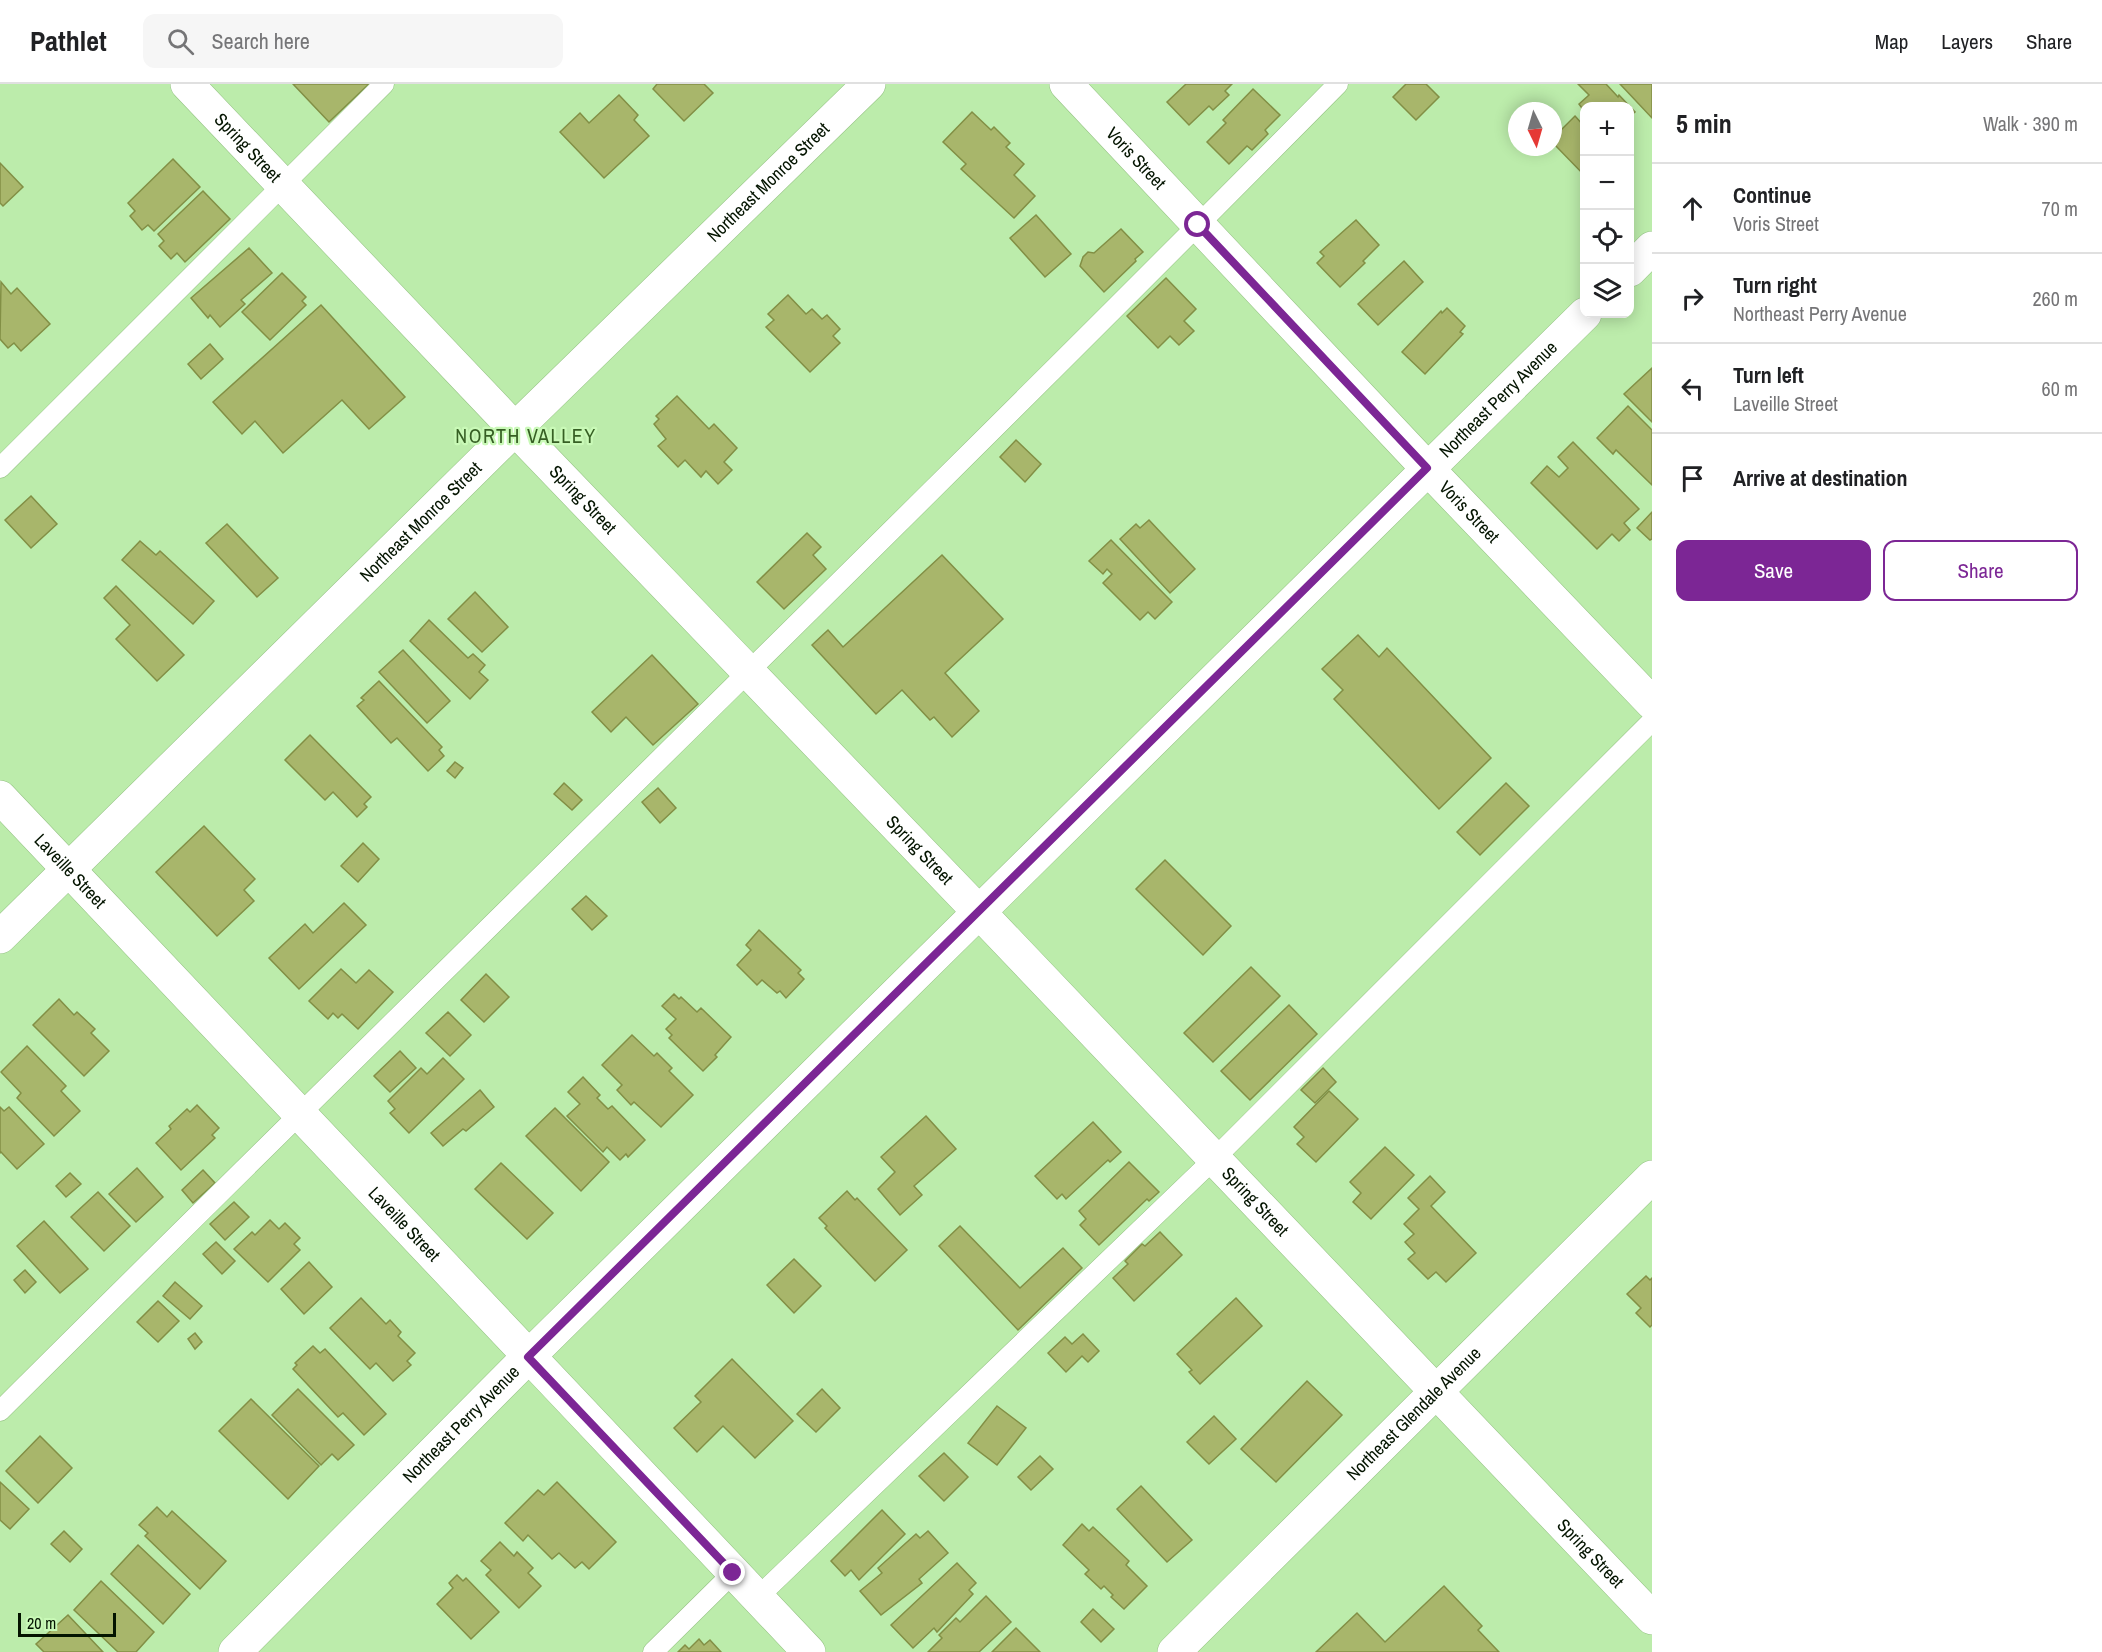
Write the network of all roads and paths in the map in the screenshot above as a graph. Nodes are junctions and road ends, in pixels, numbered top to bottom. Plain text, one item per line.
1 (187, 84) edge
2 (384, 84) edge
3 (869, 84) edge
4 (1066, 84) edge
5 (1338, 84) edge
6 (283, 185) junction
7 (1198, 225) junction
8 (1652, 248) edge
9 (1634, 265) edge
10 (1581, 318) edge
11 (515, 429) junction
12 (0, 468) edge
13 (1427, 468) junction
14 (748, 672) junction
15 (1652, 703) edge
16 (1652, 721) edge
17 (0, 797) edge
18 (69, 868) junction
19 (980, 912) junction
20 (0, 937) edge
21 (299, 1113) junction
22 (1214, 1159) junction
23 (1652, 1177) edge
24 (528, 1357) junction
25 (1437, 1393) junction
26 (0, 1411) edge
27 (733, 1573) junction
28 (757, 1598) junction
29 (1652, 1618) edge
30 (236, 1652) edge
31 (653, 1652) edge
32 (809, 1652) edge
33 (1174, 1652) edge

1 - 6 street, Spring Street
2 - 6 lane
3 - 11 street, Northeast Monroe Street
4 - 7 street, Voris Street
5 - 7 lane
6 - 11 street, Spring Street
6 - 12 lane
7 - 13 street, Voris Street
7 - 14 lane
8 - 9 street
10 - 13 street, Northeast Perry Avenue
11 - 14 street, Spring Street
11 - 18 street, Northeast Monroe Street
13 - 15 street, Voris Street
13 - 19 street, Northeast Perry Avenue
14 - 19 street, Spring Street
14 - 21 lane
16 - 22 lane
17 - 18 street, Laveille Street
18 - 20 street, Northeast Monroe Street
18 - 21 street, Laveille Street
19 - 22 street, Spring Street
19 - 24 street, Northeast Perry Avenue
21 - 24 street, Laveille Street
21 - 26 lane
22 - 25 street, Spring Street
22 - 28 lane
23 - 25 street, Northeast Glendale Avenue
24 - 27 street, Laveille Street
24 - 30 street, Northeast Perry Avenue
25 - 29 street, Spring Street
25 - 33 street, Northeast Glendale Avenue
27 - 28 street, Laveille Street
27 - 31 lane
28 - 32 street, Laveille Street

